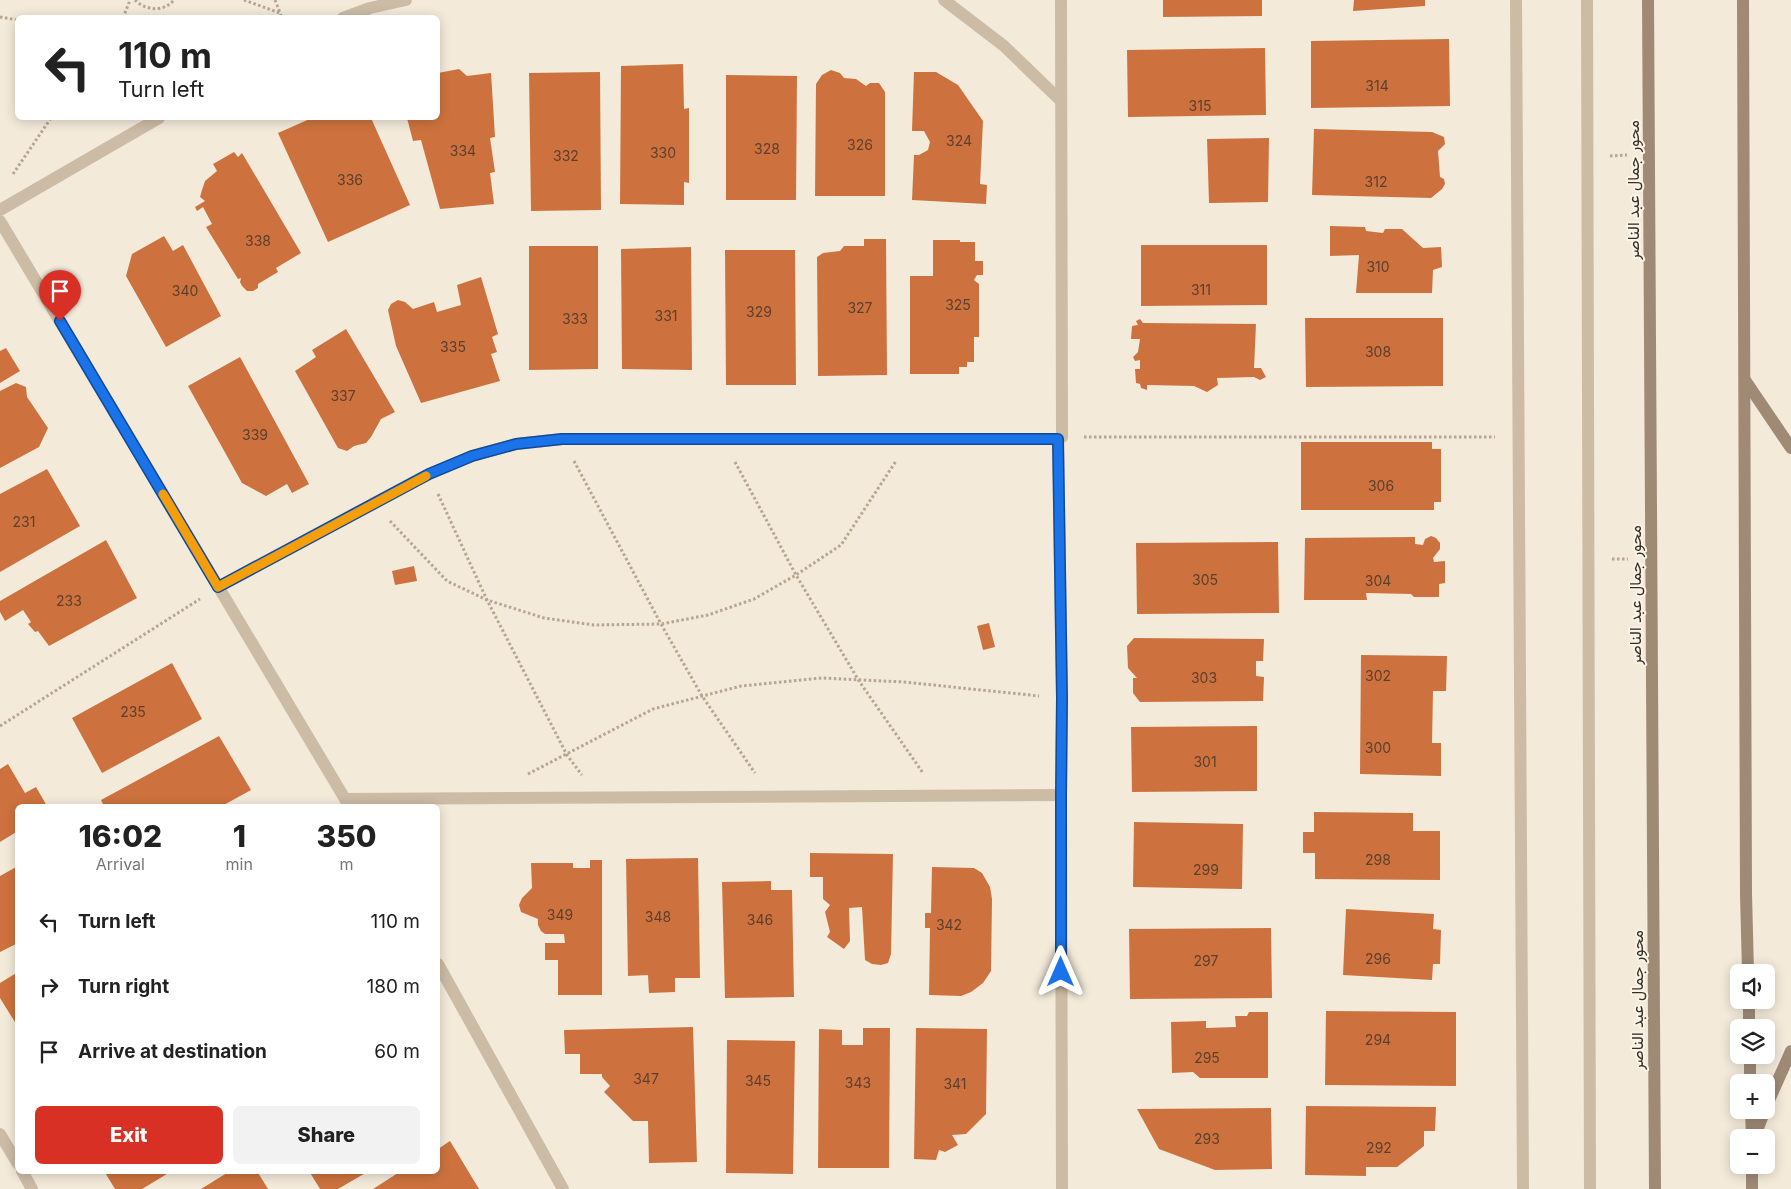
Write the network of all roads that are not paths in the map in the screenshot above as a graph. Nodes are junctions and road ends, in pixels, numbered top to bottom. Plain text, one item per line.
1 (406, 0) edge
2 (944, 0) edge
3 (1062, 0) edge
4 (1516, 0) edge
5 (1587, 0) edge
6 (1648, 0) edge
7 (1743, 0) edge
8 (352, 15) edge
9 (1061, 101) junction
10 (156, 120) edge
11 (0, 210) edge
12 (0, 221) edge
13 (1745, 380) junction
14 (1060, 438) junction
15 (1791, 448) edge
16 (218, 587) junction
17 (1061, 795) junction
18 (347, 802) edge
19 (1748, 964) edge
20 (440, 968) edge
21 (1791, 1051) edge
22 (1775, 1087) edge
23 (0, 1134) edge
24 (15, 1159) edge
25 (24, 1174) edge
26 (1752, 1174) edge
27 (32, 1189) edge
28 (563, 1189) edge
29 (1062, 1189) edge
30 (1523, 1189) edge
31 (1590, 1189) edge
32 (1655, 1189) edge
33 (1752, 1189) edge

1 - 8 street
2 - 9 street
3 - 9 street
4 - 30 street
5 - 31 street
6 - 32 main road, محور جمال عبد الناصر
7 - 13 main road
9 - 14 street
10 - 11 street
12 - 16 street
13 - 15 main road
13 - 19 main road
14 - 16 street
14 - 17 street
16 - 18 street
17 - 18 street
17 - 29 street
20 - 28 street
21 - 22 main road
23 - 24 street
25 - 27 street
26 - 33 main road

